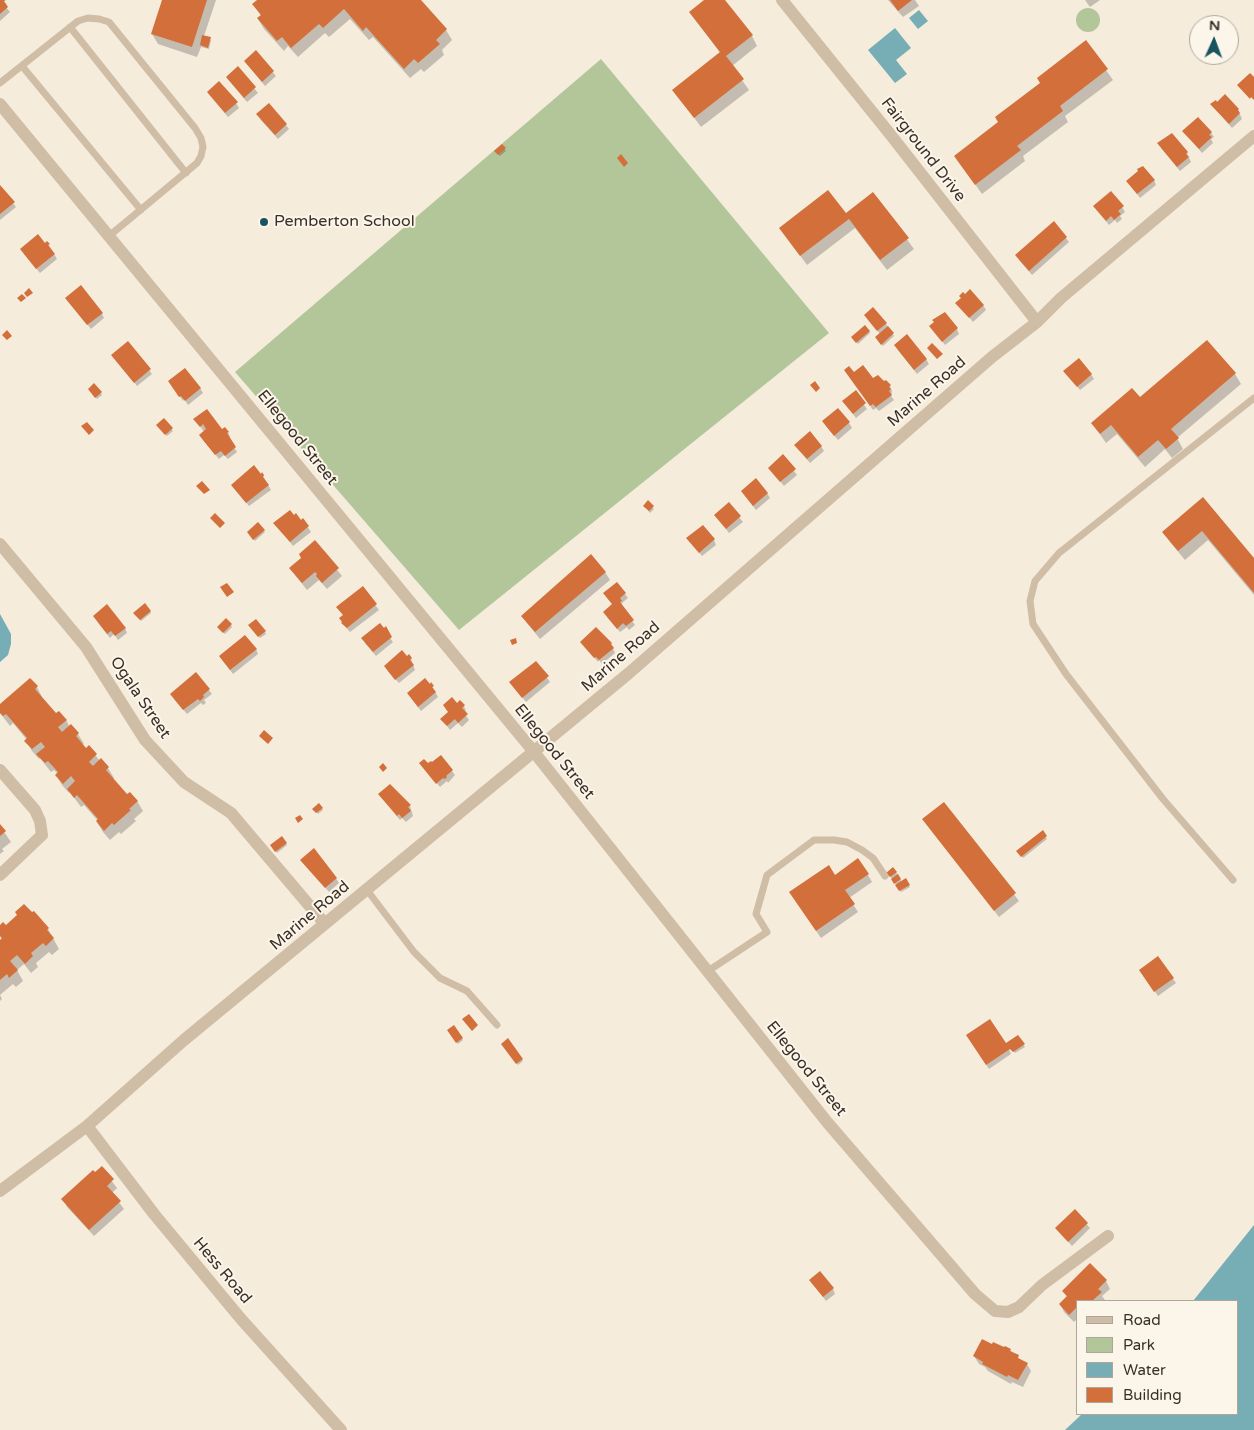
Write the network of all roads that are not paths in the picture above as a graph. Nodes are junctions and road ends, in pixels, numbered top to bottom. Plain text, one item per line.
1 (782, 0) edge
2 (70, 27) junction
3 (22, 66) junction
4 (0, 83) edge
5 (0, 104) edge
6 (1254, 136) edge
7 (186, 172) junction
8 (141, 210) junction
9 (109, 236) junction
10 (1037, 322) junction
11 (1254, 398) edge
12 (0, 544) edge
13 (534, 752) junction
14 (0, 770) edge
15 (0, 875) edge
16 (884, 876) dead end
17 (1233, 880) dead end
18 (367, 890) junction
19 (325, 924) junction
20 (708, 971) junction
21 (497, 1025) dead end
22 (87, 1126) junction
23 (0, 1191) edge
24 (1108, 1236) dead end
25 (341, 1430) edge

1 - 10 street, Fairground Drive
2 - 3 lane
2 - 7 lane
2 - 7 lane
3 - 4 lane
3 - 8 lane
5 - 9 street, Ellegood Street
6 - 10 street, Marine Road
7 - 8 lane
8 - 9 lane
9 - 13 street, Ellegood Street
10 - 13 street, Marine Road
11 - 17 lane
12 - 19 street, Ogala Street
13 - 18 street, Marine Road
13 - 20 street, Ellegood Street
14 - 15 street
16 - 20 lane
18 - 19 street, Marine Road
18 - 21 lane
19 - 22 street, Marine Road
20 - 24 street, Ellegood Street
22 - 23 street, Marine Road
22 - 25 street, Hess Road

